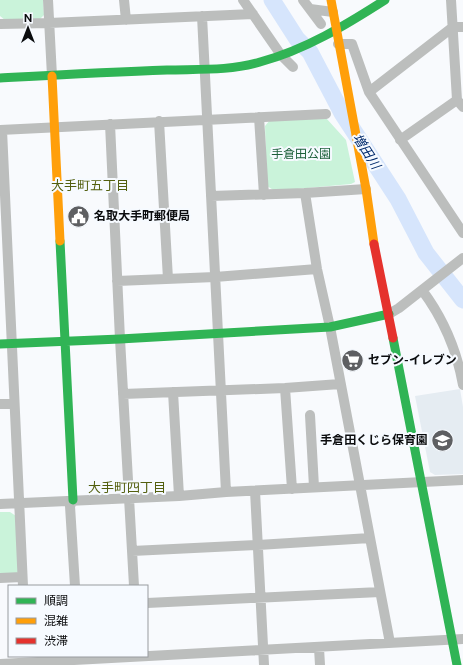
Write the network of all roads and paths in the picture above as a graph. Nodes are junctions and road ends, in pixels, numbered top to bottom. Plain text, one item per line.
1 (48, 0) edge
2 (124, 0) edge
3 (243, 0) edge
4 (303, 0) edge
5 (330, 0) edge
6 (385, 0) edge
7 (451, 0) edge
8 (310, 9) junction
9 (333, 12) junction
10 (253, 14) junction
11 (202, 16) junction
12 (126, 20) junction
13 (49, 23) junction
14 (0, 24) edge
15 (321, 24) dead end
16 (458, 27) edge
17 (336, 31) junction
18 (339, 49) junction
19 (284, 54) junction
20 (293, 67) dead end
21 (204, 69) junction
22 (52, 76) junction
23 (459, 76) edge
24 (0, 78) edge
25 (369, 92) junction
26 (460, 104) edge
27 (326, 114) dead end
28 (259, 117) junction
29 (207, 119) junction
30 (159, 121) junction
31 (110, 124) junction
32 (54, 128) junction
33 (1, 130) edge
34 (400, 140) junction
35 (366, 189) junction
36 (305, 193) junction
37 (264, 195) junction
38 (212, 196) junction
39 (463, 233) edge
40 (463, 258) edge
41 (317, 270) junction
42 (215, 277) junction
43 (168, 279) junction
44 (117, 281) junction
45 (5, 289) edge
46 (422, 290) junction
47 (389, 314) junction
48 (330, 327) junction
49 (218, 334) junction
50 (120, 339) junction
51 (64, 341) junction
52 (12, 343) junction
53 (0, 344) edge
54 (340, 384) junction
55 (463, 385) edge
56 (285, 388) junction
57 (222, 391) junction
58 (173, 392) junction
59 (124, 394) junction
60 (0, 404) edge
61 (14, 404) junction
62 (310, 416) dead end
63 (463, 480) edge
64 (422, 481) junction
65 (359, 485) junction
66 (314, 487) junction
67 (292, 489) junction
68 (255, 491) junction
69 (226, 492) junction
70 (179, 496) junction
71 (130, 498) junction
72 (73, 500) junction
73 (19, 503) junction
74 (0, 504) edge
75 (370, 538) junction
76 (258, 545) junction
77 (132, 551) junction
78 (0, 578) edge
79 (23, 581) edge
80 (75, 585) edge
81 (134, 585) edge
82 (380, 592) junction
83 (261, 599) junction
84 (148, 603) edge
85 (463, 639) edge
86 (452, 640) junction
87 (390, 643) junction
88 (319, 648) junction
89 (263, 651) junction
90 (148, 656) edge
91 (108, 657) edge
92 (79, 658) edge
93 (26, 661) edge
94 (0, 664) edge
95 (264, 665) edge
96 (320, 665) edge
97 (457, 665) edge

1 - 13 street
2 - 12 street
3 - 10 street
4 - 8 street
5 - 9 street
6 - 17 street
7 - 16 street
8 - 9 street
8 - 15 street
9 - 17 street
10 - 11 street
10 - 19 street
11 - 12 street
11 - 21 street
12 - 13 street
13 - 14 street
13 - 22 street
16 - 23 street
16 - 25 street
17 - 18 street
17 - 19 street
18 - 25 street
18 - 35 street
19 - 20 street
19 - 21 street
21 - 22 street
21 - 29 street
22 - 24 street
22 - 32 street
23 - 26 street
25 - 34 street
26 - 34 street
27 - 28 street
28 - 29 street
28 - 37 street
29 - 30 street
29 - 38 street
30 - 31 street
30 - 43 street
31 - 32 street
31 - 44 street
32 - 33 street
32 - 51 street
33 - 45 street
34 - 39 street
35 - 36 street
35 - 47 street
36 - 37 street
36 - 41 street
37 - 38 street
38 - 42 street
40 - 46 street
41 - 42 street
41 - 48 street
42 - 43 street
42 - 49 street
43 - 44 street
44 - 50 street
45 - 52 street
46 - 47 street
46 - 55 street
47 - 48 street
47 - 64 street
48 - 49 street
48 - 54 street
49 - 50 street
49 - 57 street
50 - 51 street
50 - 59 street
51 - 52 street
51 - 72 street
52 - 53 street
52 - 61 street
54 - 56 street
54 - 65 street
56 - 57 street
56 - 67 street
57 - 58 street
57 - 69 street
58 - 59 street
58 - 70 street
59 - 71 street
60 - 61 street
61 - 73 street
62 - 66 street
63 - 64 street
64 - 65 street
64 - 86 street
65 - 66 street
65 - 75 street
66 - 67 street
67 - 68 street
68 - 69 street
68 - 76 street
69 - 70 street
70 - 71 street
71 - 72 street
71 - 77 street
72 - 73 street
72 - 80 street
73 - 74 street
73 - 79 street
75 - 76 street
75 - 82 street
76 - 77 street
76 - 83 street
77 - 81 street
78 - 79 street
82 - 83 street
82 - 87 street
83 - 84 street
83 - 89 street
85 - 86 street
86 - 87 street
86 - 97 street
87 - 88 street
88 - 89 street
88 - 96 street
89 - 90 street
89 - 95 street
91 - 92 street
92 - 93 street
93 - 94 street

